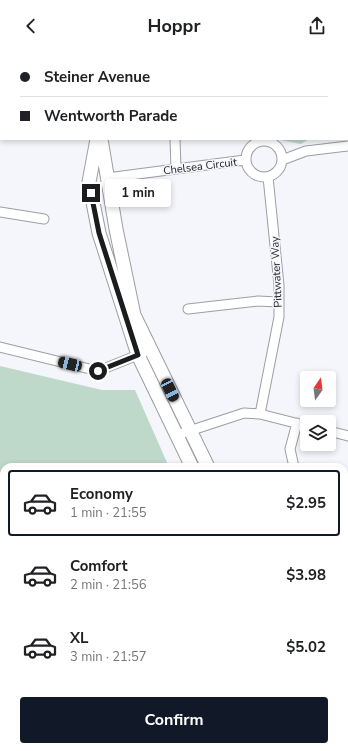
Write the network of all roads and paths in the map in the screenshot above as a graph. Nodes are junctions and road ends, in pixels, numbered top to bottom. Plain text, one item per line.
1 (97, 140) edge
2 (101, 140) edge
3 (175, 140) edge
4 (348, 146) edge
5 (245, 160) junction
6 (282, 160) junction
7 (176, 169) junction
8 (107, 178) junction
9 (268, 178) junction
10 (0, 212) edge
11 (44, 219) dead end
12 (279, 302) junction
13 (188, 309) dead end
14 (0, 347) edge
15 (151, 350) junction
16 (138, 355) junction
17 (260, 414) junction
18 (297, 423) junction
19 (300, 424) edge
20 (190, 429) junction
21 (336, 433) edge
22 (178, 435) junction
23 (348, 436) edge
24 (190, 463) edge
25 (206, 463) edge
26 (293, 463) edge

1 - 16 street
2 - 8 street
3 - 7 street
4 - 6 street
5 - 6 street
5 - 7 street, Chelsea Circuit
5 - 9 street
6 - 9 street
7 - 8 street, Chelsea Circuit
8 - 15 street
9 - 12 street, Pittwater Way
10 - 11 street
12 - 13 street
12 - 17 street, Pittwater Way
14 - 16 street
15 - 16 street
15 - 20 street
16 - 22 street
17 - 18 street
17 - 20 street
18 - 19 street
18 - 26 street
20 - 22 street
20 - 25 street
21 - 23 street
22 - 24 street

